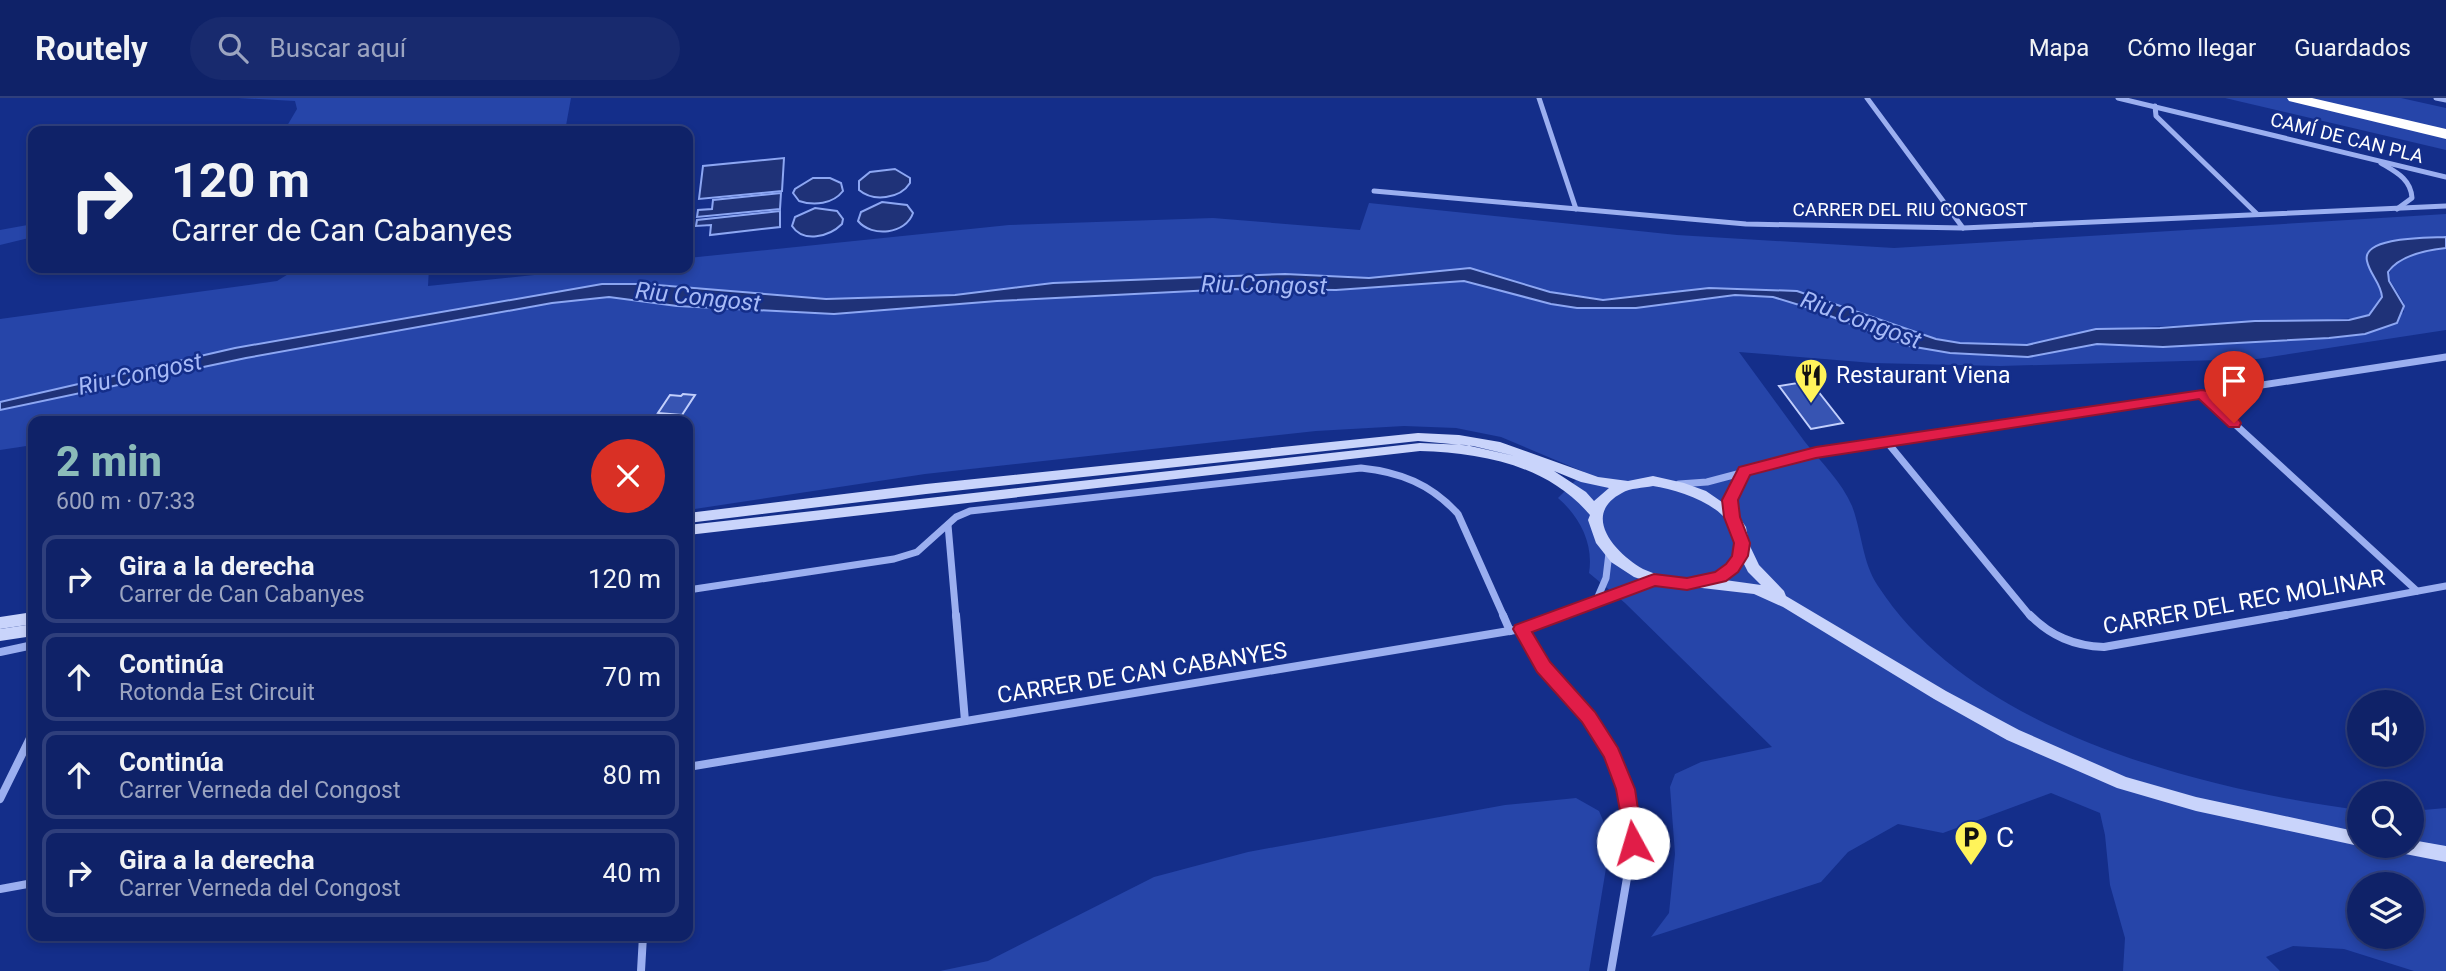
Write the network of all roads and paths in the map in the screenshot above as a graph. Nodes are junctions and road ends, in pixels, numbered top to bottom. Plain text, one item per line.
1 (1539, 98) edge
2 (1867, 98) edge
3 (2118, 98) edge
4 (2294, 98) edge
5 (2354, 98) edge
6 (2436, 98) edge
7 (2446, 100) edge
8 (2155, 106) junction
9 (2446, 120) edge
10 (2446, 134) edge
11 (2374, 159) junction
12 (2446, 177) edge
13 (1374, 191) dead end
14 (2446, 206) edge
15 (1576, 209) junction
16 (2397, 209) junction
17 (2257, 214) junction
18 (1963, 228) junction
19 (2446, 358) edge
20 (2202, 394) junction
21 (1887, 442) junction
22 (1744, 471) junction
23 (1668, 483) junction
24 (1625, 485) junction
25 (1596, 513) junction
26 (693, 517) edge
27 (1732, 517) junction
28 (948, 526) junction
29 (693, 529) edge
30 (1742, 543) junction
31 (1609, 553) junction
32 (1654, 580) junction
33 (1703, 583) junction
34 (2446, 586) edge
35 (693, 589) edge
36 (2417, 592) junction
37 (1597, 599) junction
38 (1788, 603) junction
39 (28, 619) edge
40 (0, 623) edge
41 (1521, 629) junction
42 (28, 631) edge
43 (1510, 631) junction
44 (0, 635) edge
45 (28, 646) edge
46 (0, 652) edge
47 (965, 721) junction
48 (28, 742) edge
49 (693, 766) edge
50 (0, 799) edge
51 (2347, 836) edge
52 (2424, 850) edge
53 (2446, 854) edge
54 (28, 884) edge
55 (0, 889) edge
56 (643, 941) edge
57 (641, 971) edge
58 (1611, 971) edge

1 - 15 street
2 - 18 street
3 - 8 street, CAMÍ DE CAN PLA
4 - 10 highway
5 - 9 highway
6 - 7 street
8 - 11 street, CAMÍ DE CAN PLA
8 - 17 street
11 - 12 street, CAMÍ DE CAN PLA
11 - 16 street
13 - 15 street, CARRER DEL RIU CONGOST
14 - 16 street, CARRER DEL RIU CONGOST
15 - 18 street, CARRER DEL RIU CONGOST
16 - 17 street, CARRER DEL RIU CONGOST
17 - 18 street, CARRER DEL RIU CONGOST
19 - 20 street
20 - 21 street
20 - 36 street
21 - 22 street
21 - 36 street, CARRER DEL REC MOLINAR
22 - 23 street
22 - 27 street
23 - 24 street
23 - 27 street
24 - 25 street
24 - 26 street
25 - 29 street
25 - 31 street
27 - 30 street
28 - 35 street
28 - 43 street
28 - 47 street
30 - 33 street
30 - 38 street
31 - 32 street
31 - 37 street
32 - 33 street
32 - 37 street, CARRER DE CAN CABANYES
33 - 38 street
34 - 36 street, CARRER DEL REC MOLINAR
37 - 41 street, CARRER DE CAN CABANYES
38 - 51 street
39 - 40 street
41 - 43 street, CARRER DE CAN CABANYES
41 - 58 street
42 - 44 street
43 - 47 street, CARRER DE CAN CABANYES
45 - 46 street
47 - 49 street, CARRER DE CAN CABANYES
48 - 50 street
52 - 53 street
54 - 55 street
56 - 57 street

